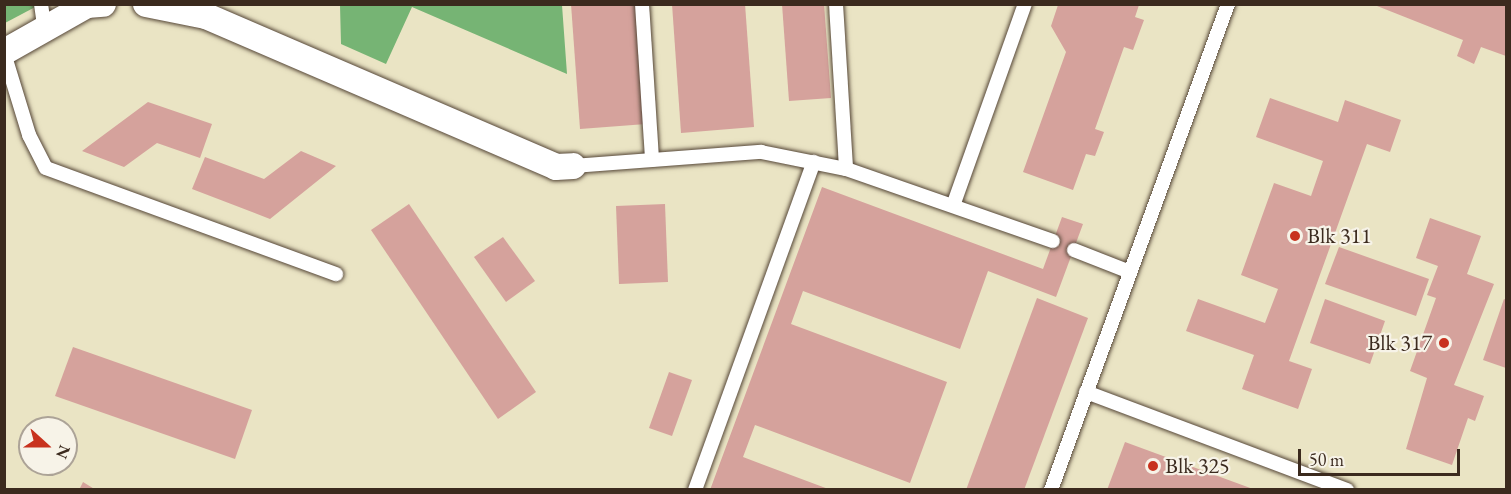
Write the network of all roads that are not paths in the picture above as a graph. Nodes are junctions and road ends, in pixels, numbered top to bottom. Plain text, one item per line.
1 (103, 4) edge
2 (146, 4) edge
3 (642, 4) edge
4 (836, 4) edge
5 (1025, 4) edge
6 (1228, 4) edge
7 (43, 15) edge
8 (4, 52) edge
9 (652, 160) junction
10 (814, 162) junction
11 (573, 166) joint
12 (846, 169) junction
13 (954, 203) junction
14 (1053, 241) dead end
15 (1074, 250) dead end
16 (1130, 272) junction
17 (336, 274) dead end
18 (1086, 392) junction
19 (694, 489) edge
20 (1051, 489) edge
21 (1347, 489) edge

1 - 7 street
2 - 11 street
3 - 9 lane
4 - 12 lane
5 - 13 lane
6 - 16 lane
7 - 8 street
8 - 17 lane
9 - 10 lane
9 - 11 lane
10 - 12 lane
10 - 19 lane
12 - 13 lane
13 - 14 lane
15 - 16 lane
16 - 18 lane
18 - 20 lane
18 - 21 lane

